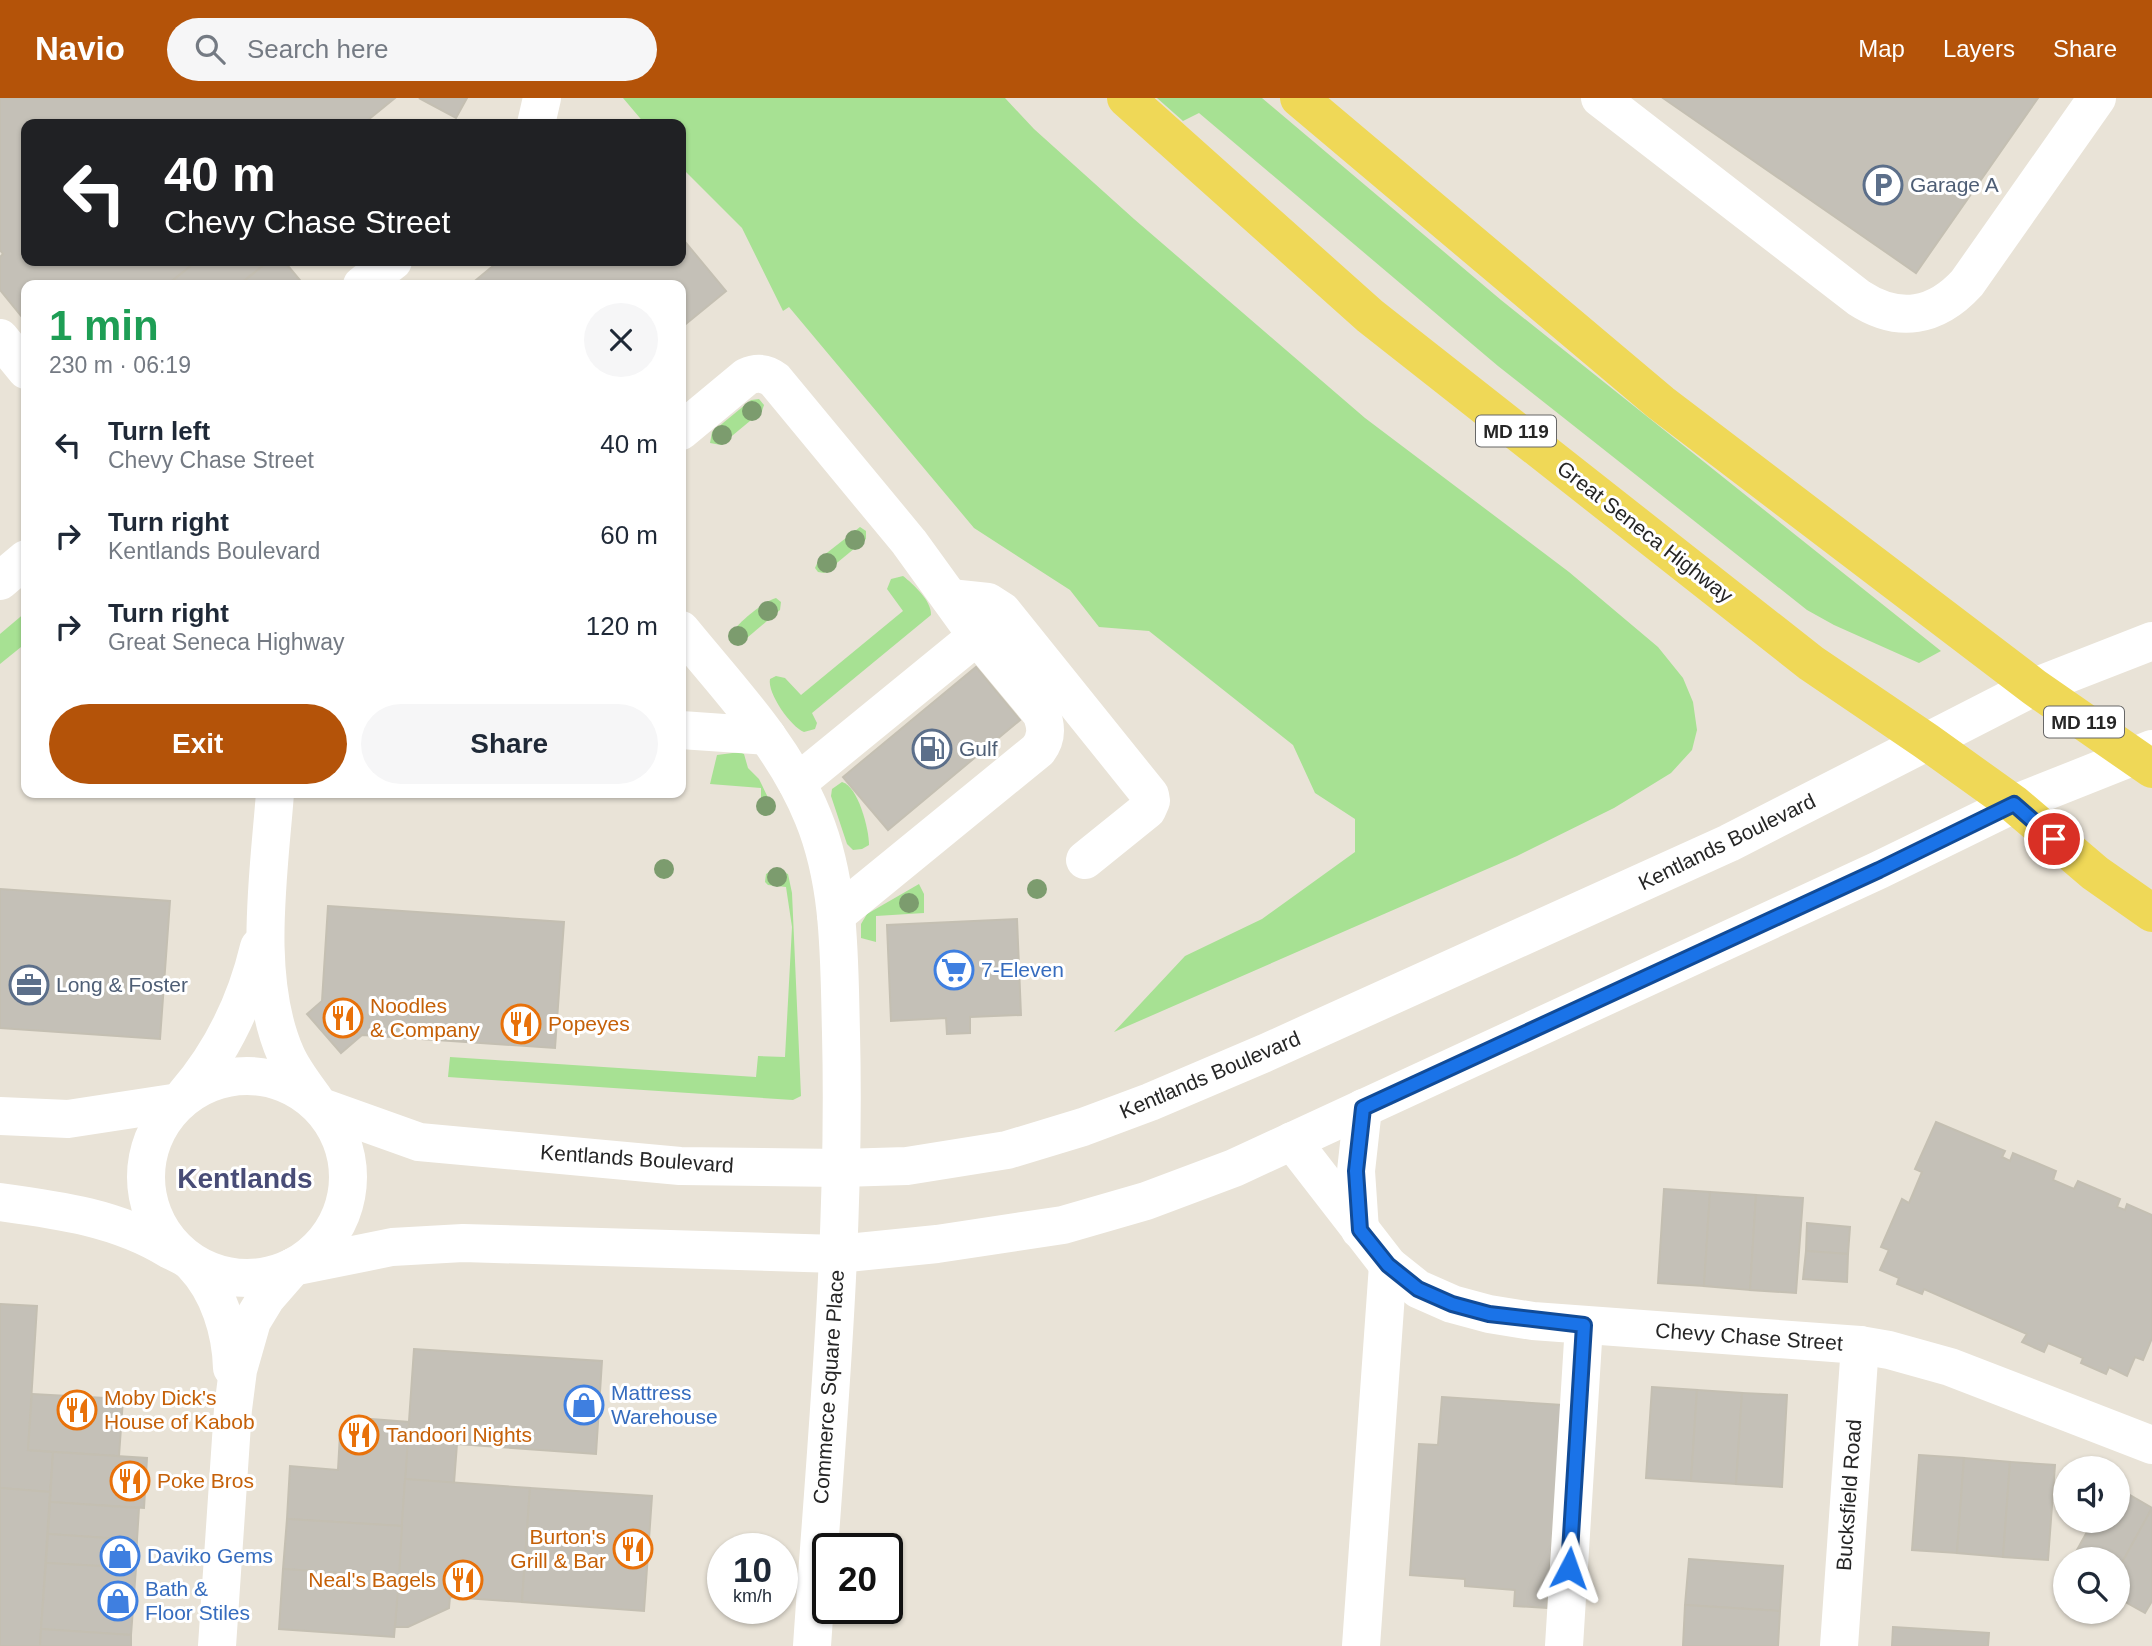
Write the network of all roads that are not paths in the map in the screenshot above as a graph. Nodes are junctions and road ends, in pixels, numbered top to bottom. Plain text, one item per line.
1 (542, 98) edge
2 (1126, 98) edge
3 (1299, 98) edge
4 (1600, 98) edge
5 (2097, 98) edge
6 (537, 119) edge
7 (387, 266) edge
8 (368, 280) edge
9 (0, 338) edge
10 (21, 364) edge
11 (686, 427) edge
12 (21, 563) edge
13 (0, 581) edge
14 (950, 598) junction
15 (686, 636) edge
16 (977, 636) junction
17 (2152, 641) edge
18 (2034, 687) junction
19 (686, 730) edge
20 (767, 736) junction
21 (1926, 741) junction
22 (2146, 758) edge
23 (797, 783) junction
24 (275, 798) edge
25 (2014, 804) junction
26 (1085, 860) dead end
27 (267, 912) junction
28 (2152, 913) edge
29 (836, 915) junction
30 (179, 1102) junction
31 (321, 1107) junction
32 (1363, 1108) junction
33 (0, 1116) edge
34 (1292, 1141) junction
35 (841, 1168) junction
36 (0, 1202) edge
37 (1360, 1230) junction
38 (838, 1255) junction
39 (193, 1263) junction
40 (1388, 1265) junction
41 (293, 1267) junction
42 (1584, 1325) junction
43 (1860, 1345) junction
44 (233, 1409) junction
45 (2152, 1445) edge
46 (217, 1646) edge
47 (812, 1646) edge
48 (1362, 1646) edge
49 (1564, 1646) edge
50 (1839, 1646) edge

1 - 6 street
2 - 21 main road, Great Seneca Highway / MD 119
3 - 18 main road, MD 119
4 - 5 street
7 - 8 street
9 - 10 street
11 - 14 street
12 - 13 street
14 - 16 street
14 - 26 street
15 - 20 street, Commerce Square Place
16 - 23 street
16 - 29 street
17 - 18 street, Kentlands Boulevard
18 - 21 street, Kentlands Boulevard
18 - 22 main road, MD 119
19 - 20 street
20 - 23 street, Commerce Square Place
21 - 25 main road, Great Seneca Highway / MD 119
21 - 35 street, Kentlands Boulevard
22 - 25 street
23 - 29 street, Commerce Square Place
24 - 27 street
25 - 28 main road, Great Seneca Highway / MD 119
25 - 32 street
27 - 30 street
27 - 31 street
29 - 35 street, Commerce Square Place
30 - 31 street
30 - 33 street
30 - 39 street
31 - 35 street, Kentlands Boulevard
31 - 41 street
32 - 34 street
32 - 37 street
34 - 37 street, Chevy Chase Street
34 - 38 street
35 - 38 street, Commerce Square Place
36 - 39 street
37 - 40 street, Chevy Chase Street
38 - 41 street
38 - 47 street, Commerce Square Place
39 - 41 street
39 - 44 street
40 - 42 street, Chevy Chase Street
40 - 48 street
41 - 44 street
42 - 43 street, Chevy Chase Street
42 - 49 street
43 - 45 street, Chevy Chase Street
43 - 50 street, Bucksfield Road
44 - 46 street

